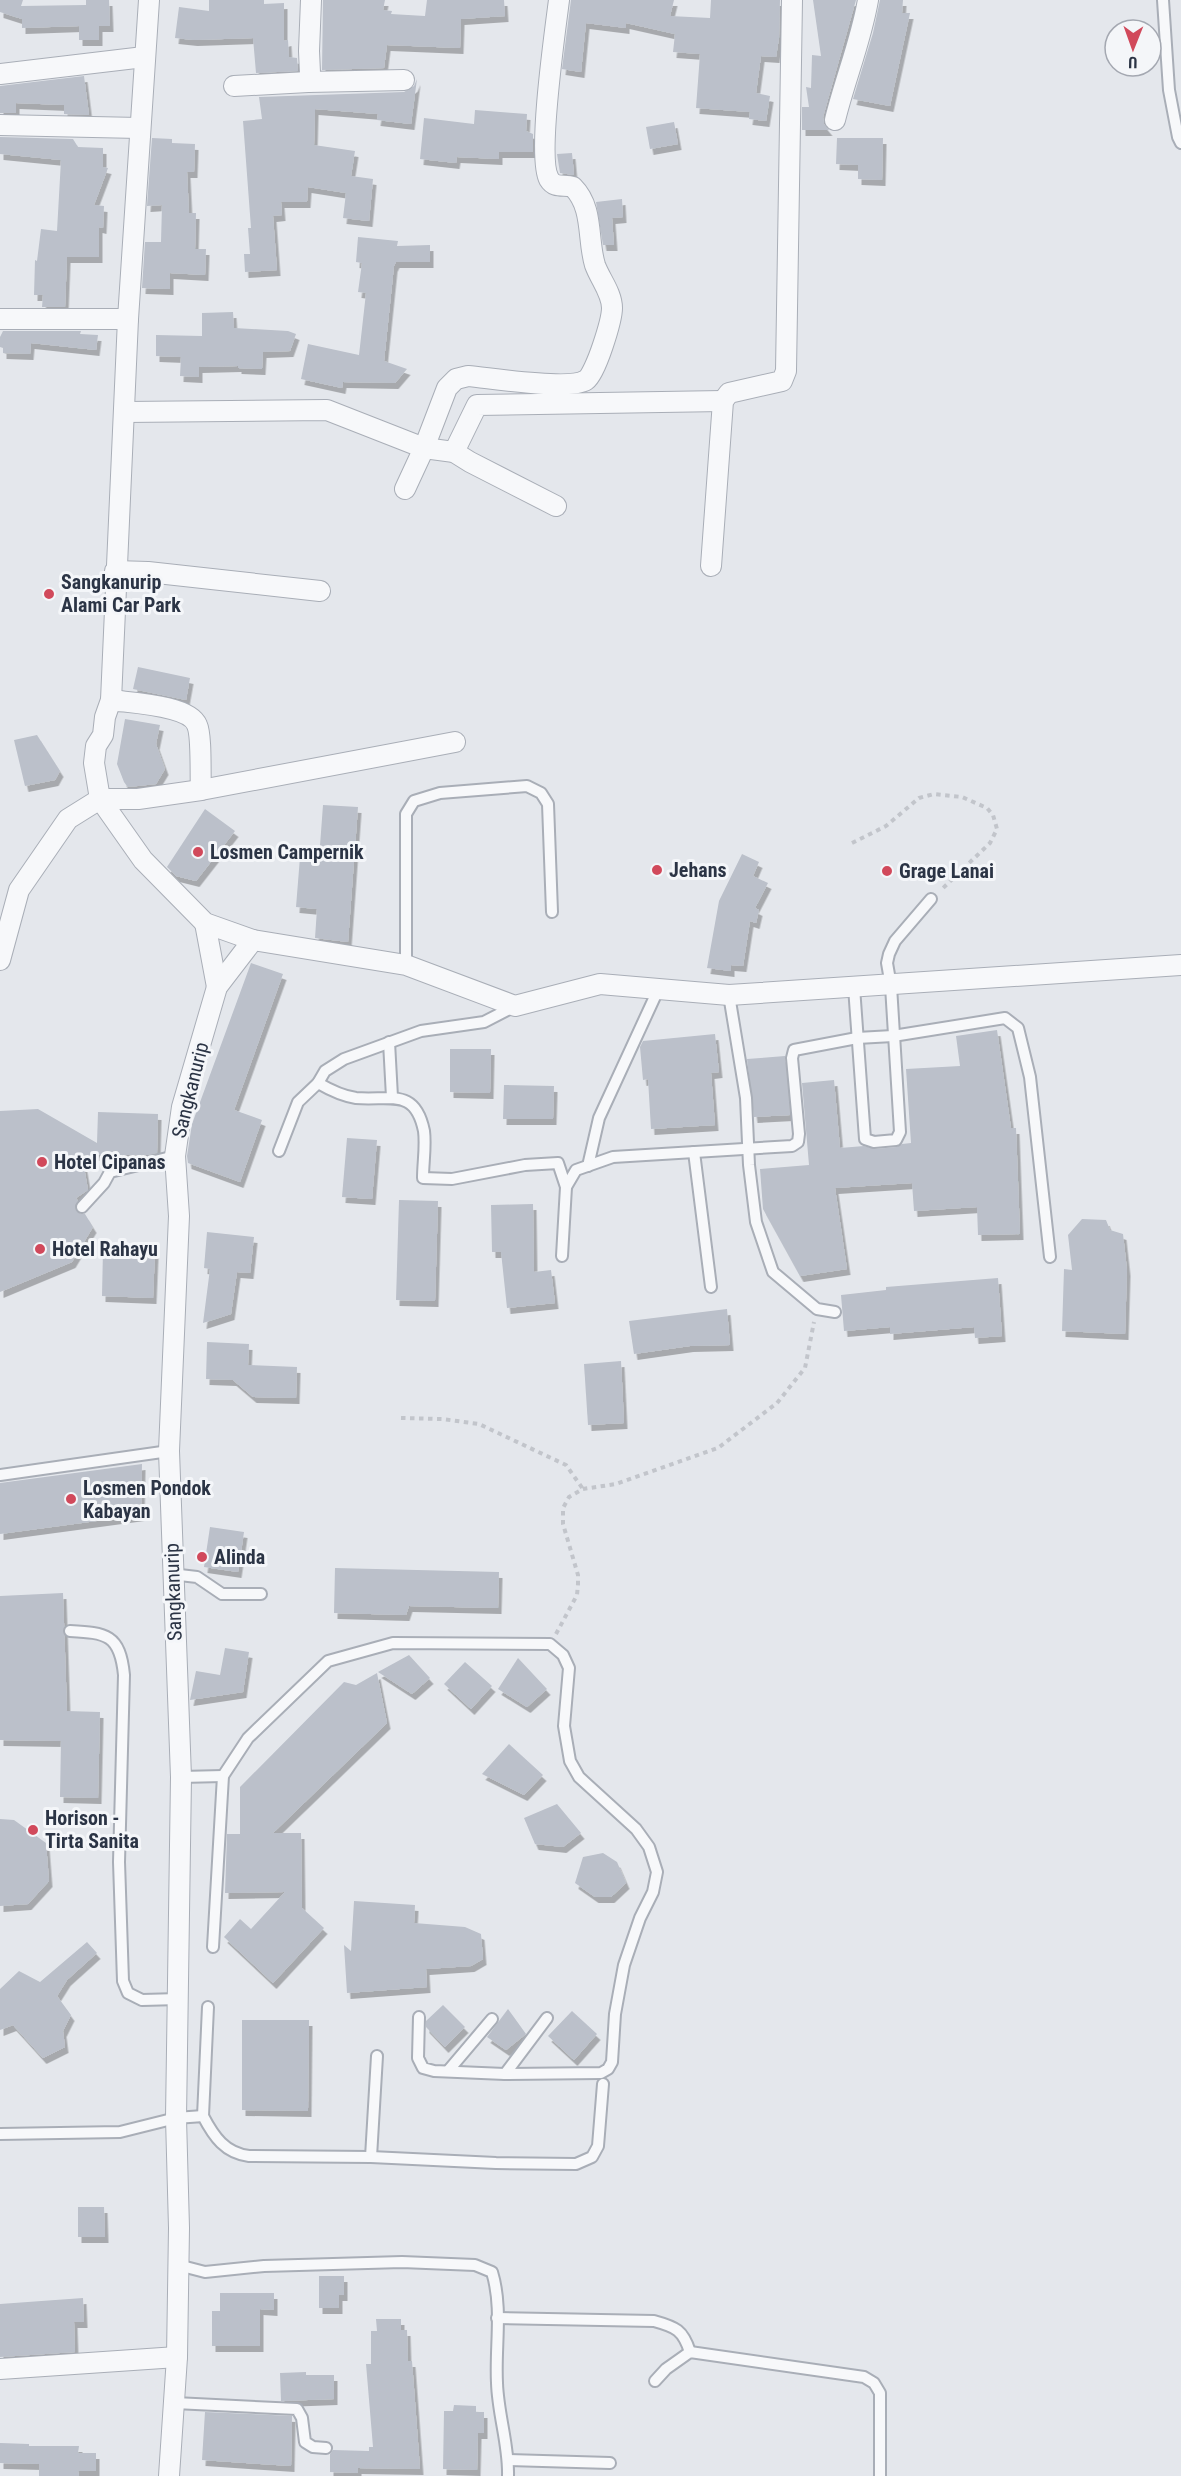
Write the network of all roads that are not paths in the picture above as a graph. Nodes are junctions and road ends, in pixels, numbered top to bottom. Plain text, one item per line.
1 (148, 0) edge
2 (311, 0) edge
3 (559, 0) edge
4 (792, 0) edge
5 (868, 0) edge
6 (1163, 0) edge
7 (144, 57) junction
8 (0, 74) edge
9 (404, 80) dead end
10 (308, 82) junction
11 (234, 86) dead end
12 (835, 120) dead end
13 (0, 125) edge
14 (139, 128) junction
15 (1181, 143) edge
16 (0, 319) edge
17 (128, 320) junction
18 (723, 401) junction
19 (125, 412) junction
20 (424, 448) junction
21 (454, 452) junction
22 (405, 489) dead end
23 (556, 506) dead end
24 (711, 566) dead end
25 (116, 571) junction
26 (320, 591) dead end
27 (111, 700) junction
28 (455, 742) dead end
29 (201, 790) junction
30 (100, 798) junction
31 (932, 899) road end
32 (552, 912) dead end
33 (205, 923) junction
34 (254, 940) junction
35 (0, 960) edge
36 (406, 965) junction
37 (1181, 965) edge
38 (891, 986) junction
39 (217, 987) junction
40 (854, 987) junction
41 (658, 990) junction
42 (729, 994) junction
43 (515, 1006) junction
44 (893, 1036) junction
45 (857, 1038) junction
46 (389, 1042) junction
47 (318, 1083) junction
48 (392, 1097) junction
49 (749, 1149) junction
50 (279, 1151) dead end
51 (694, 1152) junction
52 (175, 1156) junction
53 (588, 1166) junction
54 (566, 1186) junction
55 (82, 1207) dead end
56 (562, 1256) dead end
57 (1050, 1257) dead end
58 (711, 1287) dead end
59 (835, 1312) dead end
60 (168, 1451) junction
61 (0, 1475) edge
62 (171, 1574) junction
63 (261, 1594) dead end
64 (70, 1631) dead end
65 (223, 1776) junction
66 (181, 1777) junction
67 (213, 1947) dead end
68 (179, 1999) junction
69 (208, 2007) dead end
70 (419, 2017) dead end
71 (547, 2018) dead end
72 (492, 2019) dead end
73 (377, 2056) dead end
74 (448, 2071) junction
75 (506, 2074) junction
76 (603, 2084) dead end
77 (203, 2116) junction
78 (176, 2118) junction
79 (0, 2134) edge
80 (371, 2157) junction
81 (178, 2265) junction
82 (497, 2318) junction
83 (690, 2352) junction
84 (177, 2357) junction
85 (0, 2369) edge
86 (655, 2381) dead end
87 (176, 2403) junction
88 (326, 2448) dead end
89 (509, 2460) junction
90 (610, 2463) dead end
91 (170, 2476) edge
92 (508, 2476) edge
93 (880, 2476) edge

1 - 7 street
2 - 10 street
3 - 20 street
4 - 18 street
5 - 12 street
6 - 15 lane
7 - 8 street
7 - 14 street
9 - 10 street
10 - 11 street
13 - 14 street
14 - 17 street
16 - 17 street
17 - 19 street
18 - 21 street
18 - 24 street
19 - 20 street
19 - 25 street
20 - 21 street
20 - 22 street
21 - 23 street
25 - 26 street
25 - 27 street
27 - 29 street
27 - 30 street
28 - 29 street
29 - 30 street
30 - 33 street
30 - 35 street
31 - 38 lane
32 - 36 lane
33 - 34 street
33 - 39 street
34 - 36 street
34 - 39 street, Sangkanurip
36 - 43 street
37 - 38 street
38 - 40 street
38 - 44 lane
39 - 52 street, Sangkanurip
40 - 42 street
40 - 45 lane
41 - 42 street
41 - 43 street
41 - 53 lane
42 - 49 lane
43 - 46 lane
44 - 45 lane
44 - 45 lane
44 - 57 lane
45 - 49 lane
46 - 47 lane
46 - 48 lane
47 - 48 lane
47 - 50 lane
48 - 54 lane
49 - 51 lane
49 - 59 lane
51 - 53 lane
51 - 58 lane
52 - 55 lane
52 - 60 street, Sangkanurip
53 - 54 lane
54 - 56 lane
60 - 61 lane
60 - 62 street, Sangkanurip
62 - 63 lane
62 - 66 street, Sangkanurip
64 - 68 lane
65 - 66 lane
65 - 67 lane
65 - 75 lane
66 - 68 street, Sangkanurip
68 - 78 street, Sangkanurip
69 - 77 lane
70 - 74 lane
71 - 75 lane
72 - 74 lane
73 - 80 lane
74 - 75 lane
76 - 80 lane
77 - 78 lane
77 - 80 lane
78 - 79 lane
78 - 81 street, Sangkanurip
81 - 82 lane
81 - 84 street, Sangkanurip
82 - 83 lane
82 - 89 lane
83 - 86 lane
83 - 93 lane
84 - 85 street
84 - 87 street, Sangkanurip
87 - 88 lane
87 - 91 street, Sangkanurip
89 - 90 lane
89 - 92 lane

